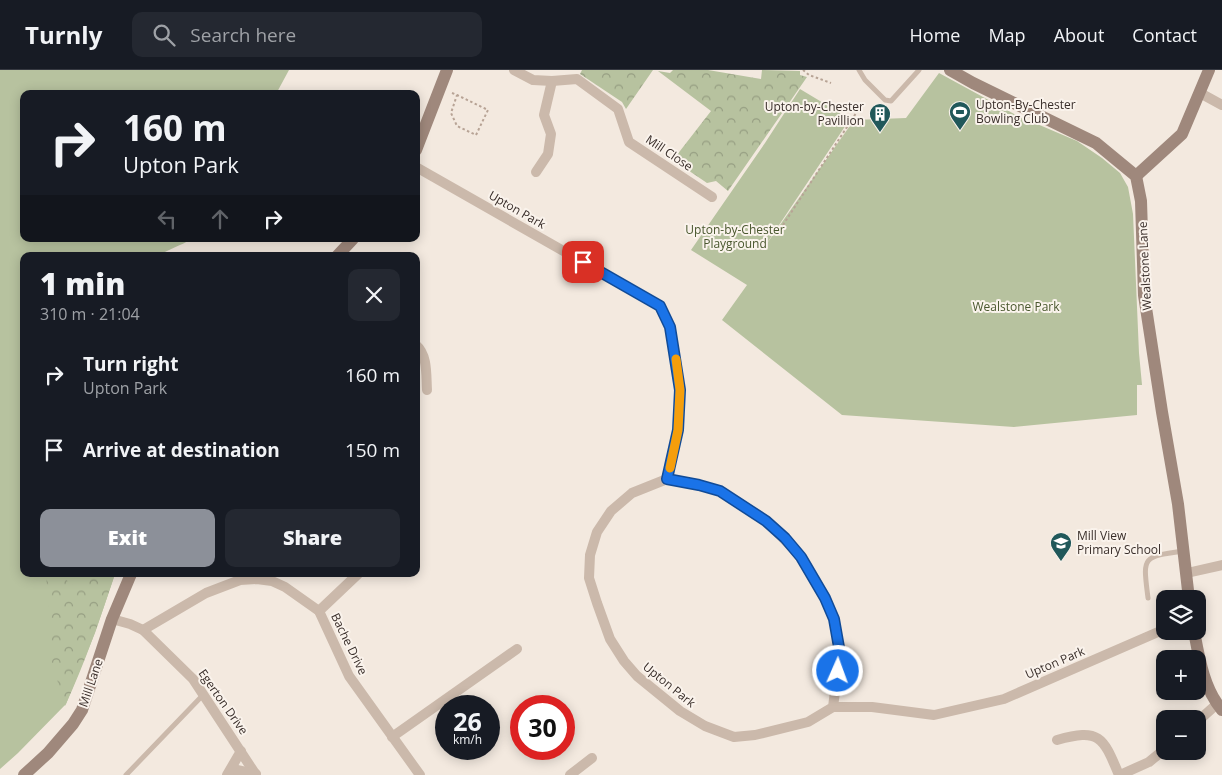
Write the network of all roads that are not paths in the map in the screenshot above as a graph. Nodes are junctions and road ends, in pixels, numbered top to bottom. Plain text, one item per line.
1 (447, 70) edge
2 (514, 70) edge
3 (859, 70) edge
4 (919, 70) edge
5 (950, 70) edge
6 (1209, 70) edge
7 (552, 81) junction
8 (1200, 93) junction
9 (1222, 105) edge
10 (420, 140) edge
11 (420, 169) edge
12 (536, 172) dead end
13 (1136, 176) junction
14 (712, 197) dead end
15 (350, 242) edge
16 (341, 252) edge
17 (420, 348) edge
18 (427, 390) dead end
19 (667, 479) junction
20 (1183, 551) junction
21 (1222, 566) edge
22 (1187, 573) junction
23 (130, 577) edge
24 (355, 577) edge
25 (1188, 590) edge
26 (1148, 598) dead end
27 (319, 611) junction
28 (112, 619) junction
29 (143, 630) junction
30 (1156, 633) edge
31 (1196, 640) edge
32 (517, 649) dead end
33 (203, 694) junction
34 (833, 707) junction
35 (1219, 707) edge
36 (1206, 716) edge
37 (392, 737) junction
38 (1057, 740) dead end
39 (242, 751) junction
40 (1156, 756) edge
41 (592, 758) dead end
42 (228, 773) edge
43 (256, 774) edge
44 (24, 775) edge
45 (126, 775) edge
46 (420, 775) edge
47 (570, 775) edge
48 (1119, 775) edge

1 - 10 street
2 - 7 street, Mill Close
3 - 4 lane
5 - 13 street
6 - 8 street
7 - 12 street
7 - 14 street, Mill Close
8 - 9 street
8 - 13 street
11 - 19 street, Upton Park
13 - 20 street, Wealstone Lane
15 - 16 street
17 - 18 street
19 - 34 street
19 - 34 street, Upton Park
20 - 22 street, Wealstone Lane
20 - 26 lane
21 - 22 street
22 - 25 street, Wealstone Lane
23 - 28 street, Mill Lane
24 - 27 street
27 - 29 street, Bache Drive
27 - 37 street, Bache Drive
28 - 29 street, Egerton Drive
28 - 44 street, Mill Lane
29 - 33 street, Egerton Drive
30 - 34 street, Upton Park
31 - 35 street
32 - 37 street
33 - 39 street, Egerton Drive
33 - 45 lane
35 - 36 street
37 - 46 street, Bache Drive
38 - 48 street
39 - 42 street
39 - 43 street, Egerton Drive
40 - 48 street
41 - 47 street
42 - 43 street

